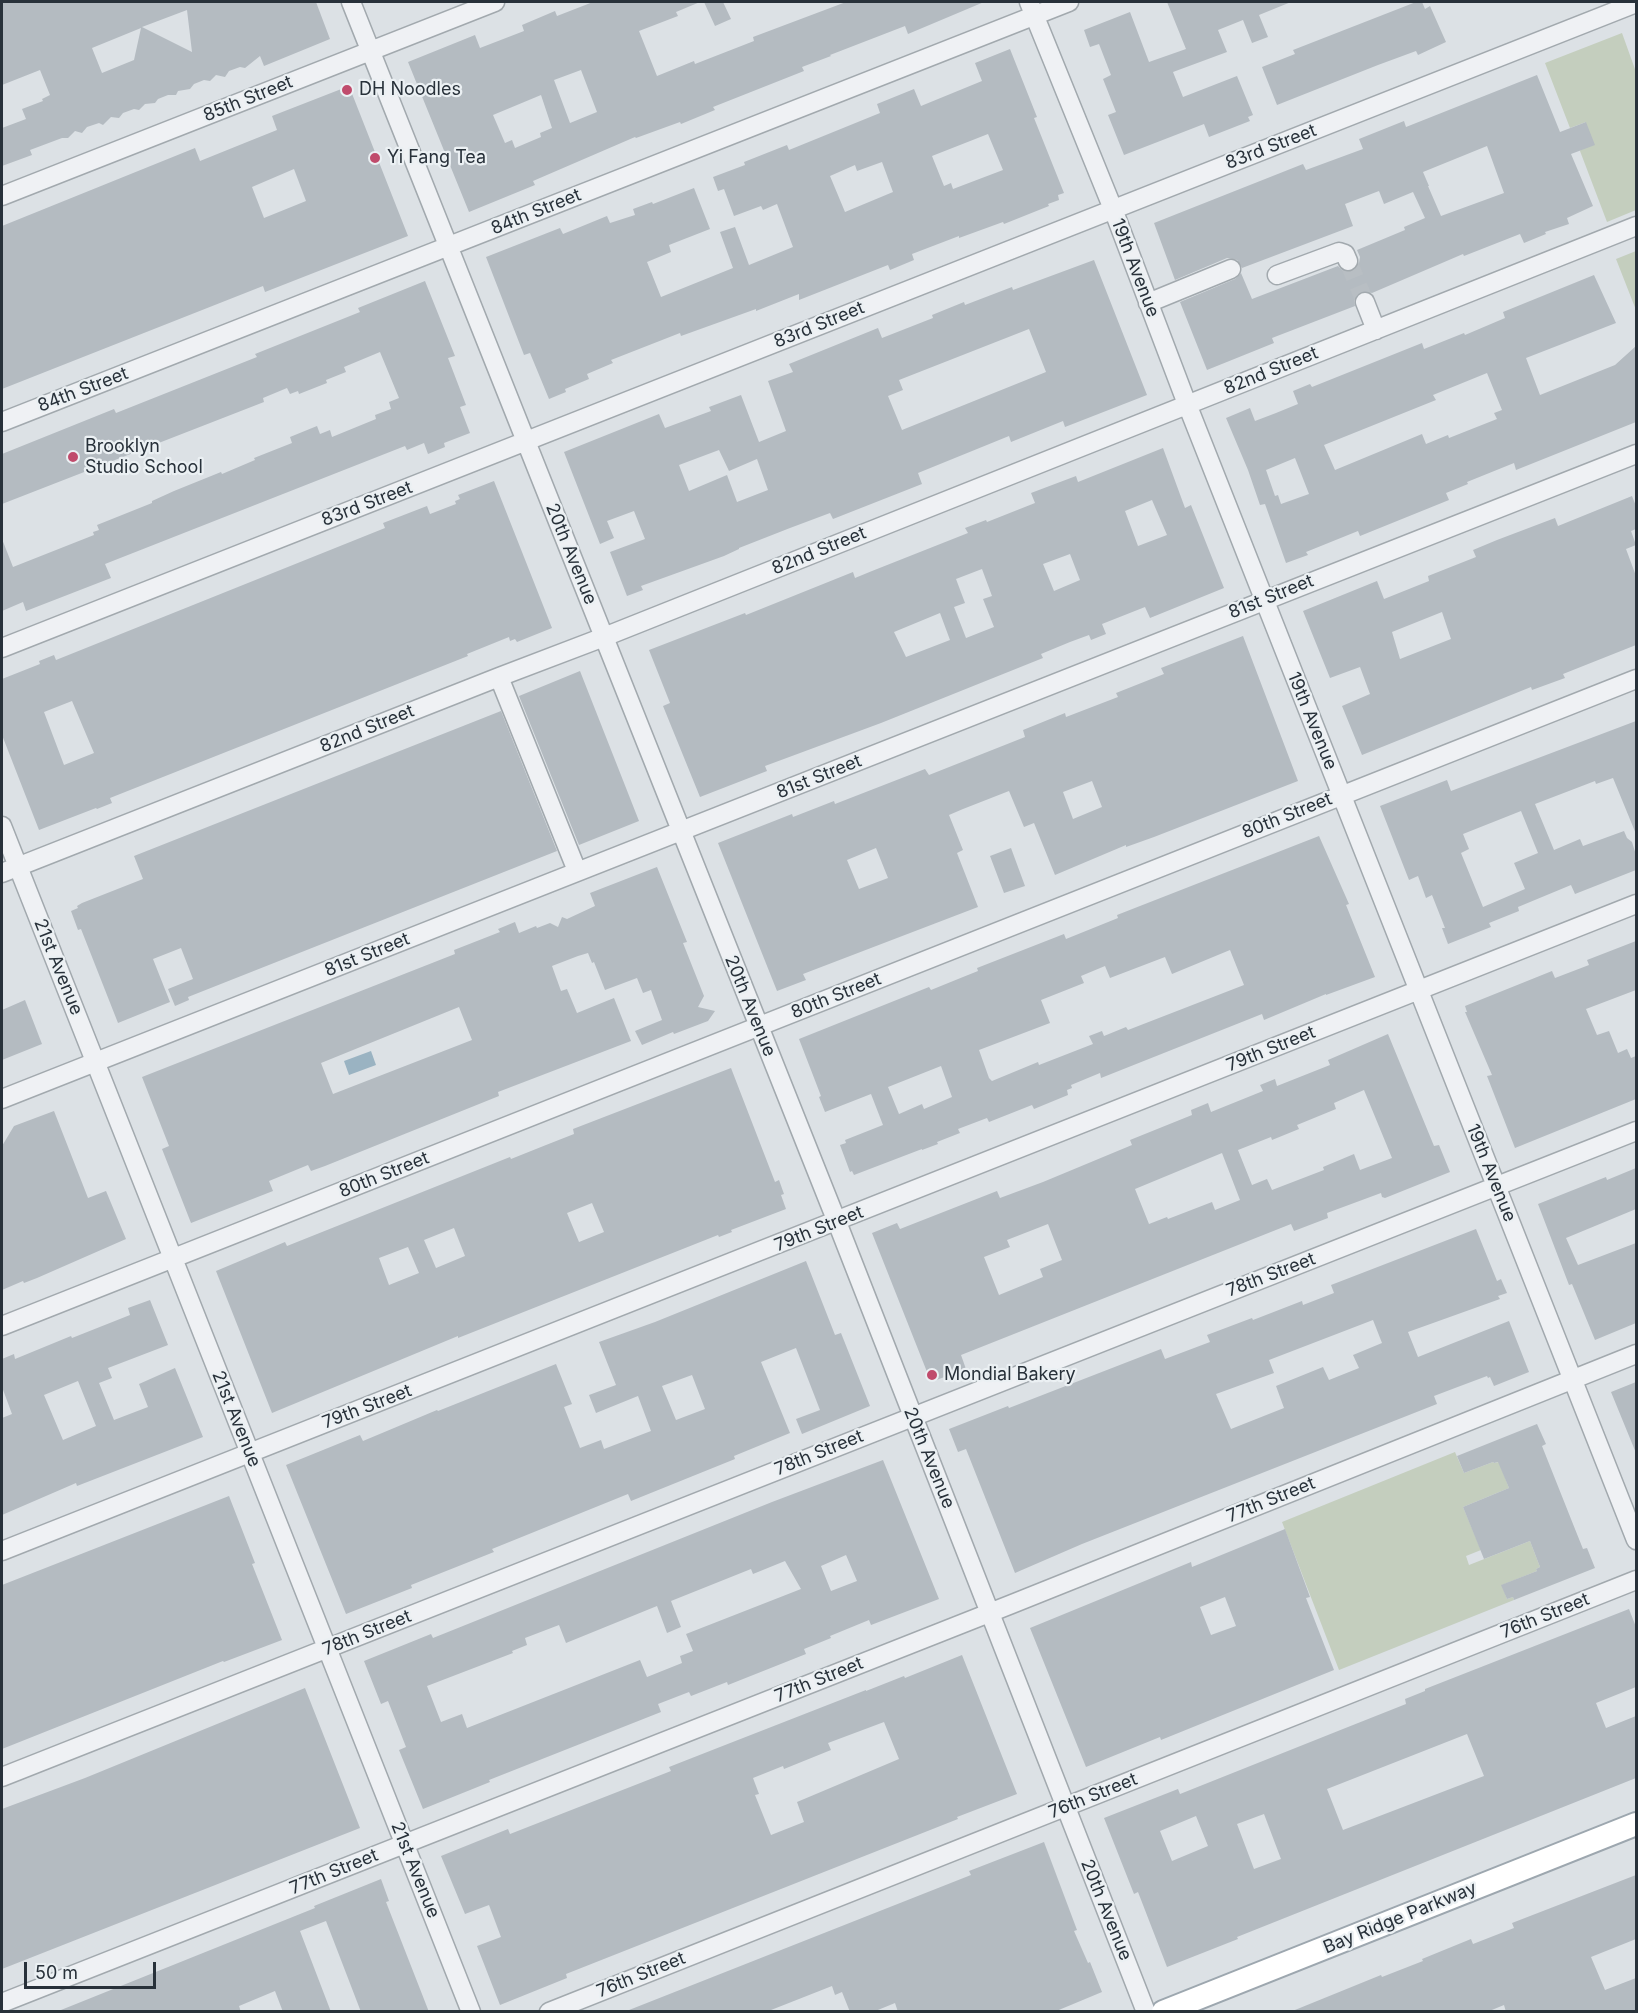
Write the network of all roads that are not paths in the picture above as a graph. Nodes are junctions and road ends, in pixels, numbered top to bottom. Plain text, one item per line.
1 (351, 2) edge
2 (495, 2) edge
3 (1069, 2) edge
4 (1636, 3) edge
5 (1031, 8) edge
6 (370, 51) junction
7 (2, 196) edge
8 (1113, 209) junction
9 (1636, 226) edge
10 (450, 246) junction
11 (1348, 261) dead end
12 (1231, 269) dead end
13 (1277, 275) dead end
14 (1365, 302) tunnel mouth
15 (1148, 303) junction
16 (1376, 330) junction
17 (1187, 404) junction
18 (2, 423) edge
19 (526, 441) junction
20 (1636, 454) edge
21 (1264, 600) junction
22 (604, 637) junction
23 (2, 648) edge
24 (499, 677) junction
25 (1636, 679) edge
26 (1341, 795) junction
27 (2, 826) edge
28 (681, 831) junction
29 (10, 870) edge
30 (577, 871) junction
31 (1636, 904) edge
32 (1418, 990) junction
33 (758, 1027) junction
34 (96, 1062) junction
35 (2, 1099) edge
36 (1636, 1131) edge
37 (1496, 1186) junction
38 (837, 1222) junction
39 (173, 1259) junction
40 (2, 1326) edge
41 (1636, 1354) edge
42 (1572, 1380) junction
43 (912, 1416) junction
44 (250, 1453) junction
45 (1636, 1540) edge
46 (2, 1551) edge
47 (1636, 1580) edge
48 (990, 1612) junction
49 (327, 1648) junction
50 (2, 1777) edge
51 (1065, 1807) junction
52 (1636, 1824) edge
53 (404, 1844) junction
54 (2, 2003) edge
55 (471, 2012) edge
56 (549, 2012) edge
57 (1146, 2012) edge
58 (1163, 2012) edge

1 - 6 street, 20th Avenue
2 - 6 street, 85th Street
3 - 5 street, 84th Street
4 - 8 street, 83rd Street
5 - 8 street, 19th Avenue
5 - 10 street, 84th Street
6 - 7 street, 85th Street
6 - 10 street, 20th Avenue
8 - 15 street, 19th Avenue
8 - 19 street, 83rd Street
9 - 16 street, 82nd Street
10 - 18 street, 84th Street
10 - 19 street, 20th Avenue
11 - 13 street
12 - 15 street
14 - 16 street
15 - 17 street, 19th Avenue
16 - 17 street, 82nd Street
17 - 21 street, 19th Avenue
17 - 22 street, 82nd Street
19 - 22 street, 20th Avenue
19 - 23 street, 83rd Street
20 - 21 street, 81st Street
21 - 26 street, 19th Avenue
21 - 28 street, 81st Street
22 - 24 street, 82nd Street
22 - 28 street, 20th Avenue
24 - 29 street, 82nd Street
24 - 30 street
25 - 26 street, 80th Street
26 - 32 street, 19th Avenue
26 - 33 street, 80th Street
27 - 29 street, 21st Avenue
28 - 30 street, 81st Street
28 - 33 street, 20th Avenue
29 - 34 street, 21st Avenue
30 - 34 street, 81st Street
31 - 32 street, 79th Street
32 - 37 street, 19th Avenue
32 - 38 street, 79th Street
33 - 38 street, 20th Avenue
33 - 39 street, 80th Street
34 - 35 street, 81st Street
34 - 39 street, 21st Avenue
36 - 37 street, 78th Street
37 - 42 street, 19th Avenue
37 - 43 street, 78th Street
38 - 43 street, 20th Avenue
38 - 44 street, 79th Street
39 - 40 street, 80th Street
39 - 44 street, 21st Avenue
41 - 42 street, 77th Street
42 - 45 street, 19th Avenue
42 - 48 street, 77th Street
43 - 48 street, 20th Avenue
43 - 49 street, 78th Street
44 - 46 street, 79th Street
44 - 49 street, 21st Avenue
47 - 51 street, 76th Street
48 - 51 street, 20th Avenue
48 - 53 street, 77th Street
49 - 50 street, 78th Street
49 - 53 street, 21st Avenue
51 - 56 street, 76th Street
51 - 57 street, 20th Avenue
52 - 58 main road, Bay Ridge Parkway
53 - 54 street, 77th Street
53 - 55 street, 21st Avenue

